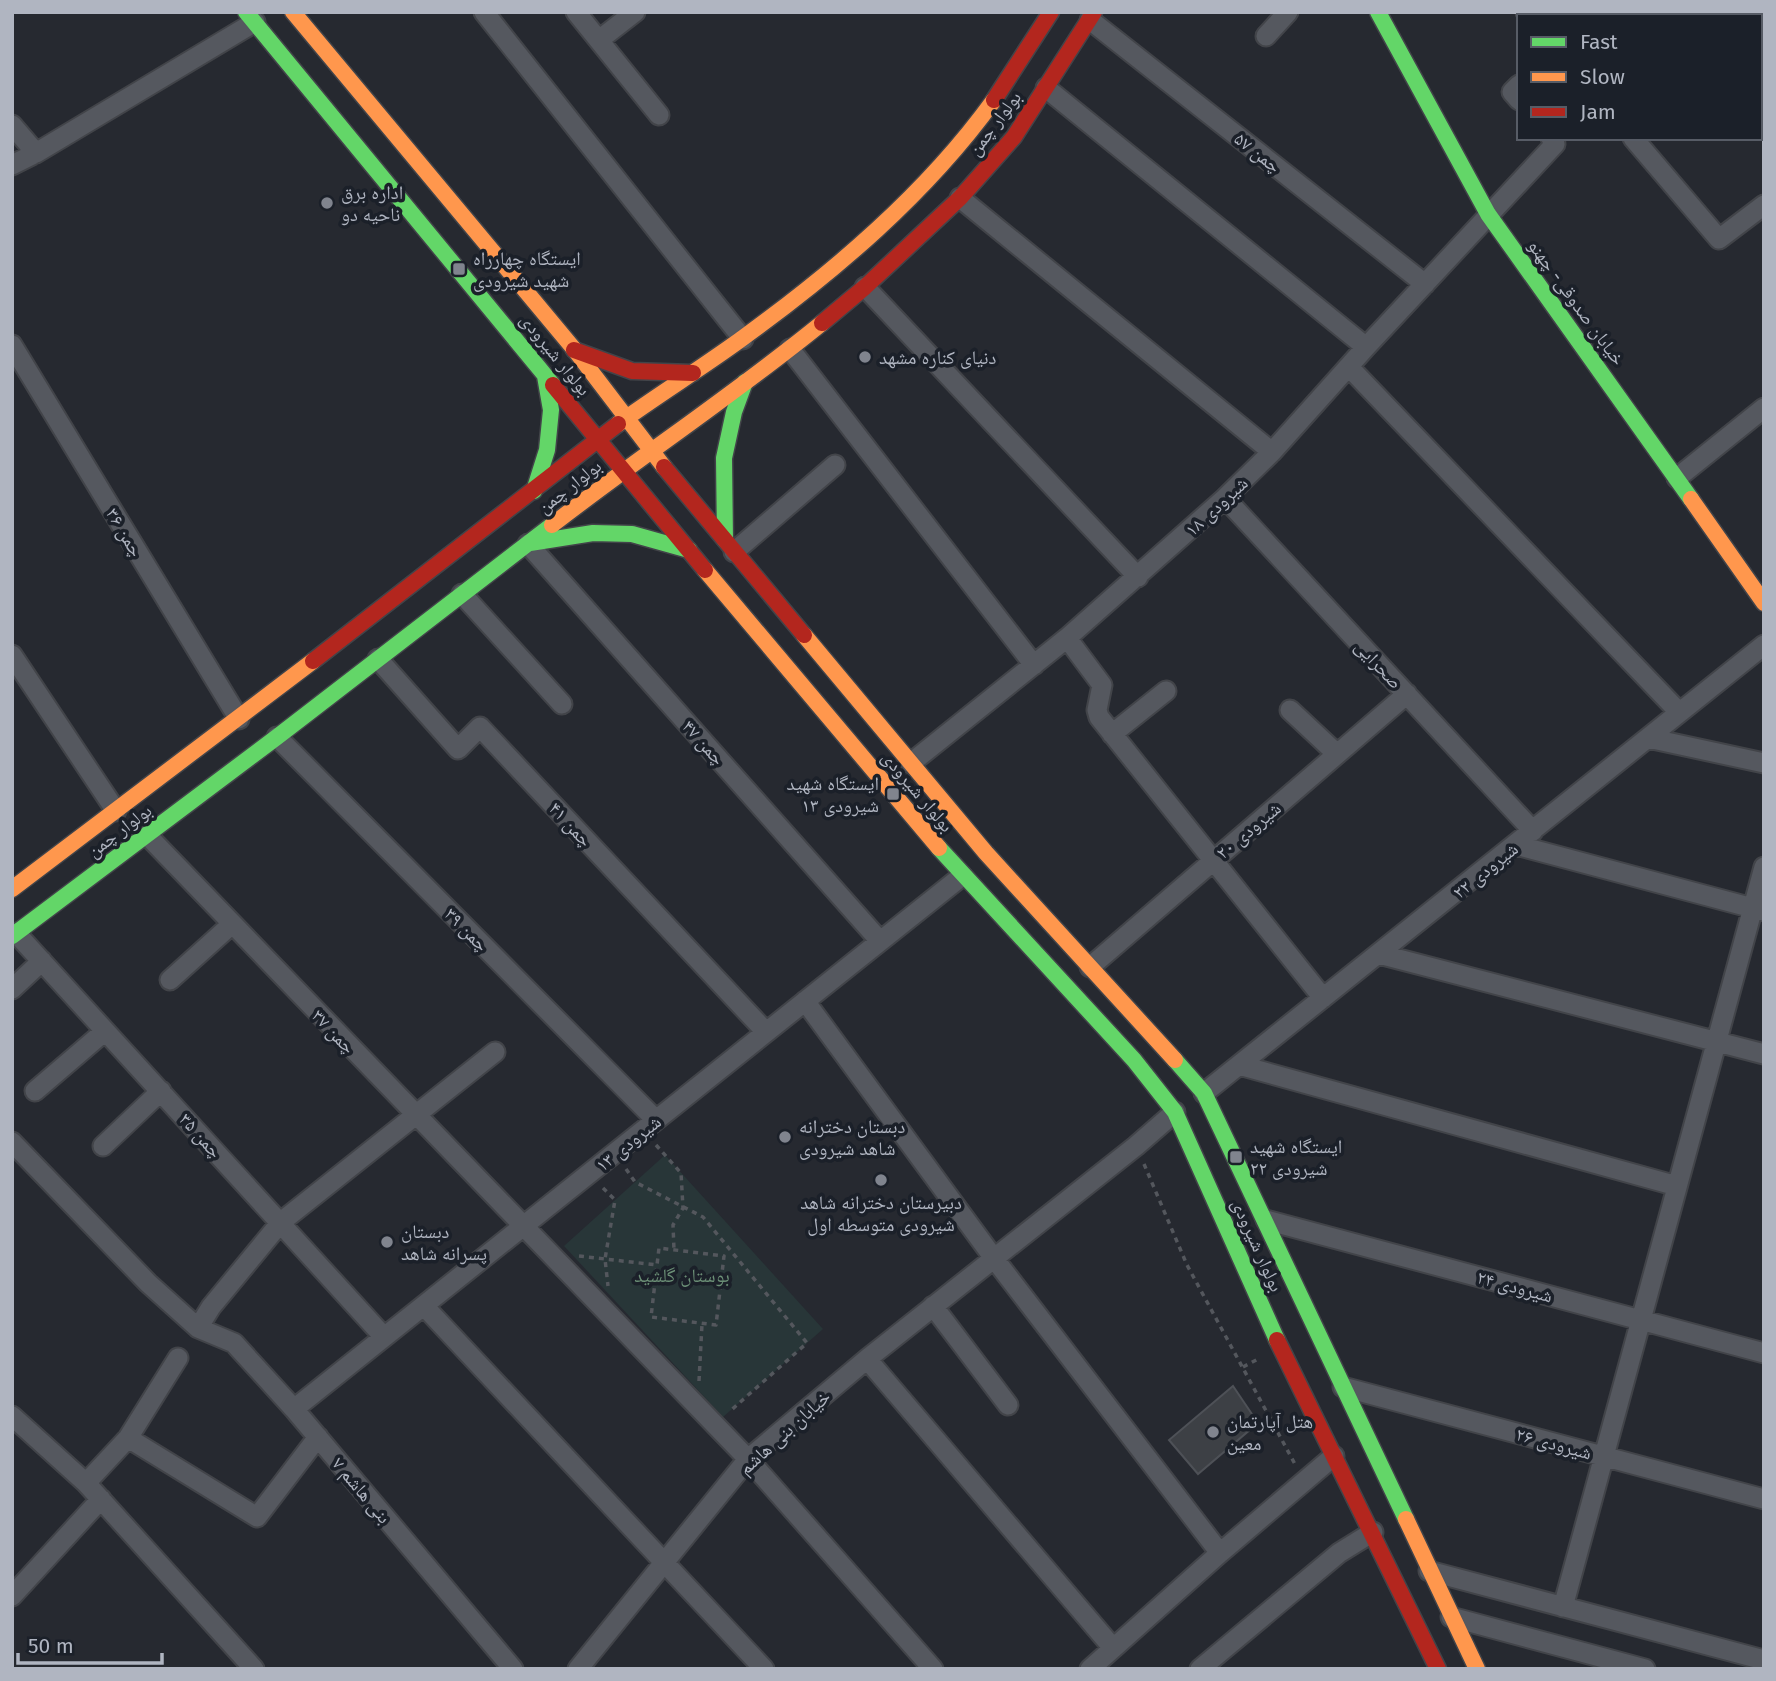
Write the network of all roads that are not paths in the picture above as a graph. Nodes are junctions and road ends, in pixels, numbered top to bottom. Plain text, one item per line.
1 (293, 12) edge
2 (484, 12) edge
3 (576, 12) edge
4 (635, 12) edge
5 (1051, 12) edge
6 (1288, 12) edge
7 (1378, 12) edge
8 (1092, 16) edge
9 (251, 17) edge
10 (1266, 36) dead end
11 (599, 40) junction
12 (1046, 88) junction
13 (659, 115) dead end
14 (12, 125) edge
15 (1552, 140) edge
16 (1635, 140) edge
17 (36, 153) junction
18 (12, 164) edge
19 (960, 198) junction
20 (1764, 205) edge
21 (1488, 214) junction
22 (1425, 284) junction
23 (865, 287) junction
24 (743, 339) junction
25 (12, 345) edge
26 (1366, 347) junction
27 (573, 349) junction
28 (790, 349) junction
29 (1349, 367) junction
30 (545, 373) junction
31 (693, 373) junction
32 (745, 382) junction
33 (1764, 408) edge
34 (626, 418) junction
35 (598, 439) junction
36 (650, 450) junction
37 (1272, 453) junction
38 (835, 465) dead end
39 (623, 470) junction
40 (1677, 478) junction
41 (534, 491) junction
42 (1225, 498) junction
43 (527, 544) junction
44 (730, 546) junction
45 (689, 550) junction
46 (1138, 577) junction
47 (462, 594) junction
48 (1764, 603) edge
49 (1067, 638) junction
50 (1764, 645) edge
51 (12, 655) edge
52 (378, 659) junction
53 (1034, 665) junction
54 (1166, 691) dead end
55 (1407, 694) junction
56 (562, 704) dead end
57 (1290, 710) dead end
58 (1679, 712) junction
59 (239, 719) junction
60 (1112, 734) junction
61 (277, 737) junction
62 (1648, 738) junction
63 (1337, 754) junction
64 (911, 763) junction
65 (1764, 763) edge
66 (116, 811) junction
67 (1534, 831) junction
68 (147, 835) junction
69 (1516, 845) junction
70 (1212, 861) junction
71 (1764, 867) edge
72 (962, 876) junction
73 (12, 889) edge
74 (1758, 910) edge
75 (232, 924) junction
76 (14, 935) edge
77 (880, 941) junction
78 (1379, 954) junction
79 (42, 961) junction
80 (1090, 967) junction
81 (170, 981) dead end
82 (12, 989) edge
83 (1323, 998) junction
84 (805, 1001) junction
85 (106, 1031) junction
86 (766, 1032) junction
87 (1716, 1041) junction
88 (495, 1052) dead end
89 (1764, 1054) edge
90 (1239, 1065) junction
91 (35, 1091) dead end
92 (161, 1091) junction
93 (1204, 1094) junction
94 (1175, 1112) junction
95 (415, 1116) junction
96 (650, 1125) junction
97 (12, 1142) edge
98 (103, 1146) dead end
99 (1677, 1186) junction
100 (1266, 1220) junction
101 (281, 1222) junction
102 (523, 1227) junction
103 (993, 1258) junction
104 (424, 1306) junction
105 (933, 1306) junction
106 (1641, 1320) junction
107 (198, 1328) junction
108 (384, 1337) junction
109 (1764, 1353) edge
110 (178, 1358) dead end
111 (867, 1359) junction
112 (1343, 1387) junction
113 (1008, 1405) dead end
114 (294, 1409) junction
115 (12, 1416) edge
116 (317, 1437) junction
117 (128, 1438) junction
118 (1334, 1456) junction
119 (1604, 1456) junction
120 (748, 1459) junction
121 (86, 1483) junction
122 (102, 1499) junction
123 (1764, 1499) edge
124 (1373, 1532) junction
125 (1220, 1553) junction
126 (666, 1562) junction
127 (1429, 1571) junction
128 (12, 1596) edge
129 (1563, 1607) junction
130 (1451, 1617) junction
131 (1113, 1648) junction
132 (1764, 1660) edge
133 (254, 1669) edge
134 (513, 1669) edge
135 (578, 1669) edge
136 (764, 1669) edge
137 (933, 1669) edge
138 (1090, 1669) edge
139 (1200, 1669) edge
140 (1438, 1669) edge
141 (1477, 1669) edge
142 (1645, 1669) edge

1 - 27 main road, بولوار شیرودی
2 - 24 street
3 - 11 street
4 - 11 street
5 - 24 main road, بولوار چمن
6 - 10 street
7 - 21 main road, خیابان صدوقی- چهنو
8 - 12 main road, بولوار چمن
8 - 22 street, چمن ۵۷
9 - 17 street
9 - 30 main road, بولوار شیرودی
11 - 13 street
12 - 19 main road, بولوار چمن
12 - 26 street
14 - 17 street
15 - 21 street, شیرودی ۱۸
16 - 20 street
17 - 18 street
19 - 23 main road, بولوار چمن
19 - 37 street
21 - 22 street, شیرودی ۱۸
21 - 40 main road, خیابان صدوقی- چهنو
22 - 26 street, شیرودی ۱۸
23 - 28 main road, بولوار چمن
23 - 46 street
24 - 31 main road, بولوار چمن
25 - 59 street, چمن ۳۶
26 - 29 street, شیرودی ۱۸
27 - 31 main road
27 - 34 main road, بولوار شیرودی
28 - 32 main road, بولوار چمن
28 - 53 street
29 - 37 street, شیرودی ۱۸
29 - 58 street
30 - 35 main road, بولوار شیرودی
30 - 41 main road
31 - 34 main road, بولوار چمن
32 - 36 main road, بولوار چمن
32 - 44 main road
33 - 40 street
34 - 35 main road, بولوار چمن
34 - 36 main road, بولوار شیرودی
35 - 39 main road, بولوار شیرودی
35 - 41 main road, بولوار چمن
36 - 39 main road, بولوار چمن
36 - 44 main road, بولوار شیرودی
37 - 42 street, شیرودی ۱۸
38 - 44 street
39 - 43 main road, بولوار چمن
39 - 45 main road, بولوار شیرودی
40 - 48 main road, خیابان صدوقی- چهنو
41 - 59 main road, بولوار چمن
42 - 46 street, شیرودی ۱۸
42 - 55 street, صحرایی
43 - 45 main road
43 - 47 main road, بولوار چمن
43 - 77 street, چمن ۴۷
44 - 64 main road, بولوار شیرودی
45 - 72 main road, بولوار شیرودی
46 - 49 street, شیرودی ۱۸
47 - 52 main road, بولوار چمن
47 - 56 street
49 - 53 street, شیرودی ۱۸
49 - 60 street
50 - 58 street, شیرودی ۲۲
51 - 66 street
52 - 61 main road, بولوار چمن
52 - 86 street, چمن ۴۱
53 - 64 street, شیرودی ۱۸
54 - 60 street
55 - 63 street, شیرودی ۲۰
55 - 67 street, صحرایی
57 - 63 street
58 - 62 street, شیرودی ۲۲
59 - 66 main road, بولوار چمن
60 - 70 street
61 - 68 main road, بولوار چمن
61 - 96 street, چمن ۳۹
62 - 65 street
62 - 67 street, شیرودی ۲۲
63 - 70 street, شیرودی ۲۰
64 - 80 main road, بولوار شیرودی
66 - 73 main road, بولوار چمن
67 - 69 street, شیرودی ۲۲
68 - 75 street, چمن ۳۷
68 - 76 main road, بولوار چمن
69 - 74 street
69 - 78 street, شیرودی ۲۲
70 - 80 street, شیرودی ۲۰
70 - 83 street
71 - 74 street
72 - 77 street, شیرودی ۱۳
72 - 94 main road, بولوار شیرودی
74 - 87 street
75 - 81 street
75 - 95 street, چمن ۳۷
76 - 79 street, چمن ۳۵
77 - 84 street, شیرودی ۱۳
78 - 83 street, شیرودی ۲۲
78 - 87 street
79 - 82 street
79 - 85 street, چمن ۳۵
80 - 93 main road, بولوار شیرودی
83 - 90 street, شیرودی ۲۲
84 - 86 street, شیرودی ۱۳
84 - 103 street
85 - 91 street
85 - 92 street, چمن ۳۵
86 - 96 street, شیرودی ۱۳
87 - 89 street
87 - 99 street
88 - 95 street
90 - 93 street, شیرودی ۲۲
90 - 99 street
92 - 98 street
92 - 101 street, چمن ۳۵
93 - 100 main road, بولوار شیرودی
94 - 103 street, خیابان بنی هاشم
94 - 118 main road, بولوار شیرودی
95 - 101 street
95 - 102 street, چمن ۳۷
96 - 102 street, شیرودی ۱۳
97 - 107 street, بنی هاشم ۷
99 - 106 street
100 - 106 street, شیرودی ۲۴
100 - 112 main road, بولوار شیرودی
101 - 107 street
101 - 108 street, چمن ۳۵
102 - 104 street, شیرودی ۱۳
102 - 120 street, چمن ۳۷
103 - 105 street, خیابان بنی هاشم
103 - 125 street
104 - 108 street, شیرودی ۱۳
104 - 126 street
105 - 111 street, خیابان بنی هاشم
105 - 113 street
106 - 109 street, شیرودی ۲۴
106 - 119 street
107 - 114 street, بنی هاشم ۷
108 - 114 street, شیرودی ۱۳
110 - 117 street
111 - 120 street, خیابان بنی هاشم
111 - 131 street
112 - 119 street, شیرودی ۲۶
112 - 127 main road, بولوار شیرودی
114 - 116 street, بنی هاشم ۷
115 - 121 street
116 - 117 street
116 - 134 street, بنی هاشم ۷
117 - 121 street
118 - 124 main road, بولوار شیرودی
118 - 125 street
119 - 123 street, شیرودی ۲۶
119 - 129 street
120 - 126 street, خیابان بنی هاشم
120 - 137 street, چمن ۳۷
121 - 122 street
122 - 128 street
122 - 133 street
124 - 139 street
124 - 140 main road, بولوار شیرودی
125 - 131 street
126 - 135 street, خیابان بنی هاشم
126 - 136 street
127 - 129 street
127 - 130 main road, بولوار شیرودی
129 - 132 street
130 - 141 main road, بولوار شیرودی
130 - 142 street
131 - 138 street

